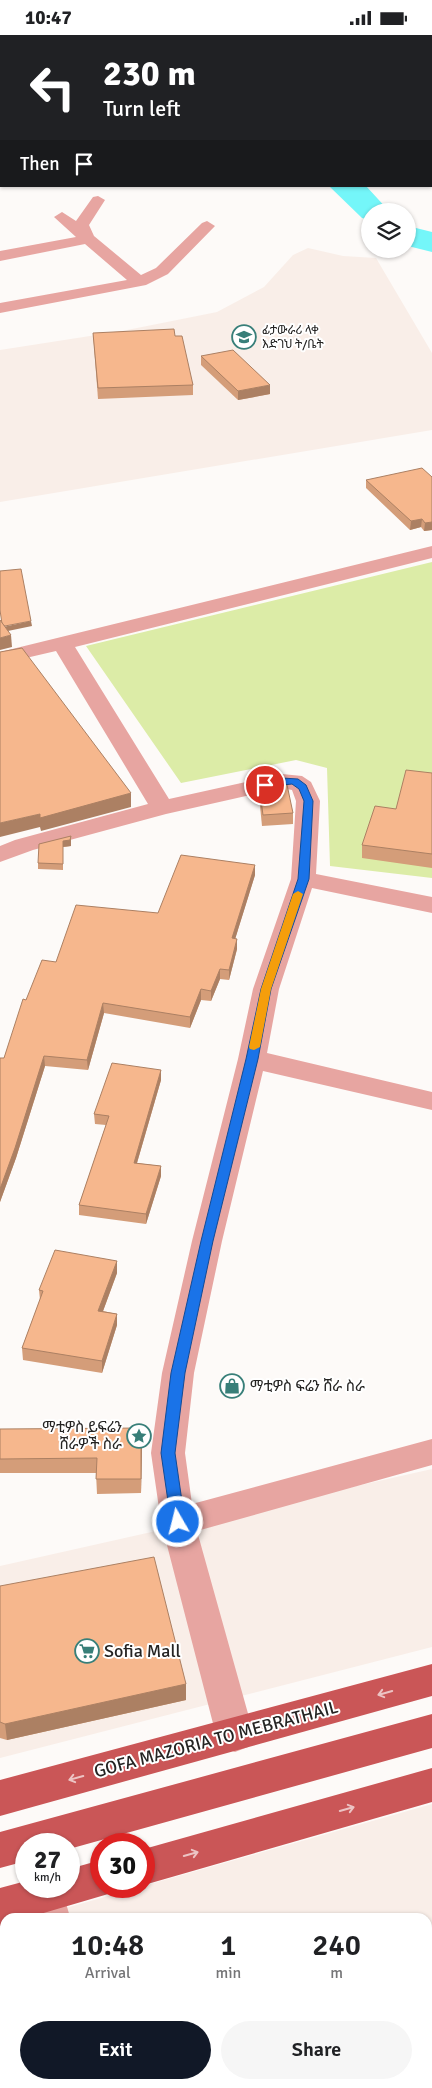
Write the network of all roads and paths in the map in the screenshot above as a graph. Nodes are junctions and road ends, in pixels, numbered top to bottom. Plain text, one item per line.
1 (98, 200) dead end
2 (62, 217) dead end
3 (207, 227) dead end
4 (88, 239) junction
5 (0, 256) edge
6 (140, 282) junction
7 (0, 309) edge
8 (432, 552) edge
9 (62, 643) junction
10 (0, 658) edge
11 (162, 808) junction
12 (0, 855) edge
13 (303, 879) junction
14 (432, 905) edge
15 (252, 1059) junction
16 (432, 1101) edge
17 (432, 1452) edge
18 (178, 1522) junction
19 (432, 1680) edge
20 (432, 1731) edge
21 (235, 1735) junction
22 (432, 1785) edge
23 (0, 1798) edge
24 (0, 1850) edge
25 (155, 1864) edge
26 (90, 1885) edge
27 (48, 1906) edge
28 (0, 1907) edge

1 - 4 street
2 - 4 street
3 - 6 street
4 - 5 street
4 - 6 street
6 - 7 street
8 - 9 street
9 - 10 street
9 - 11 street
11 - 12 street
11 - 13 street
13 - 14 street
13 - 15 street
15 - 16 street
15 - 18 street
17 - 18 street
18 - 21 street
19 -> 21 main road, GOFA MAZORIA TO MEBRATHAIL
20 - 24 main road
21 -> 23 main road, GOFA MAZORIA TO MEBRATHAIL
25 -> 22 main road
26 - 27 main road
27 - 28 main road

